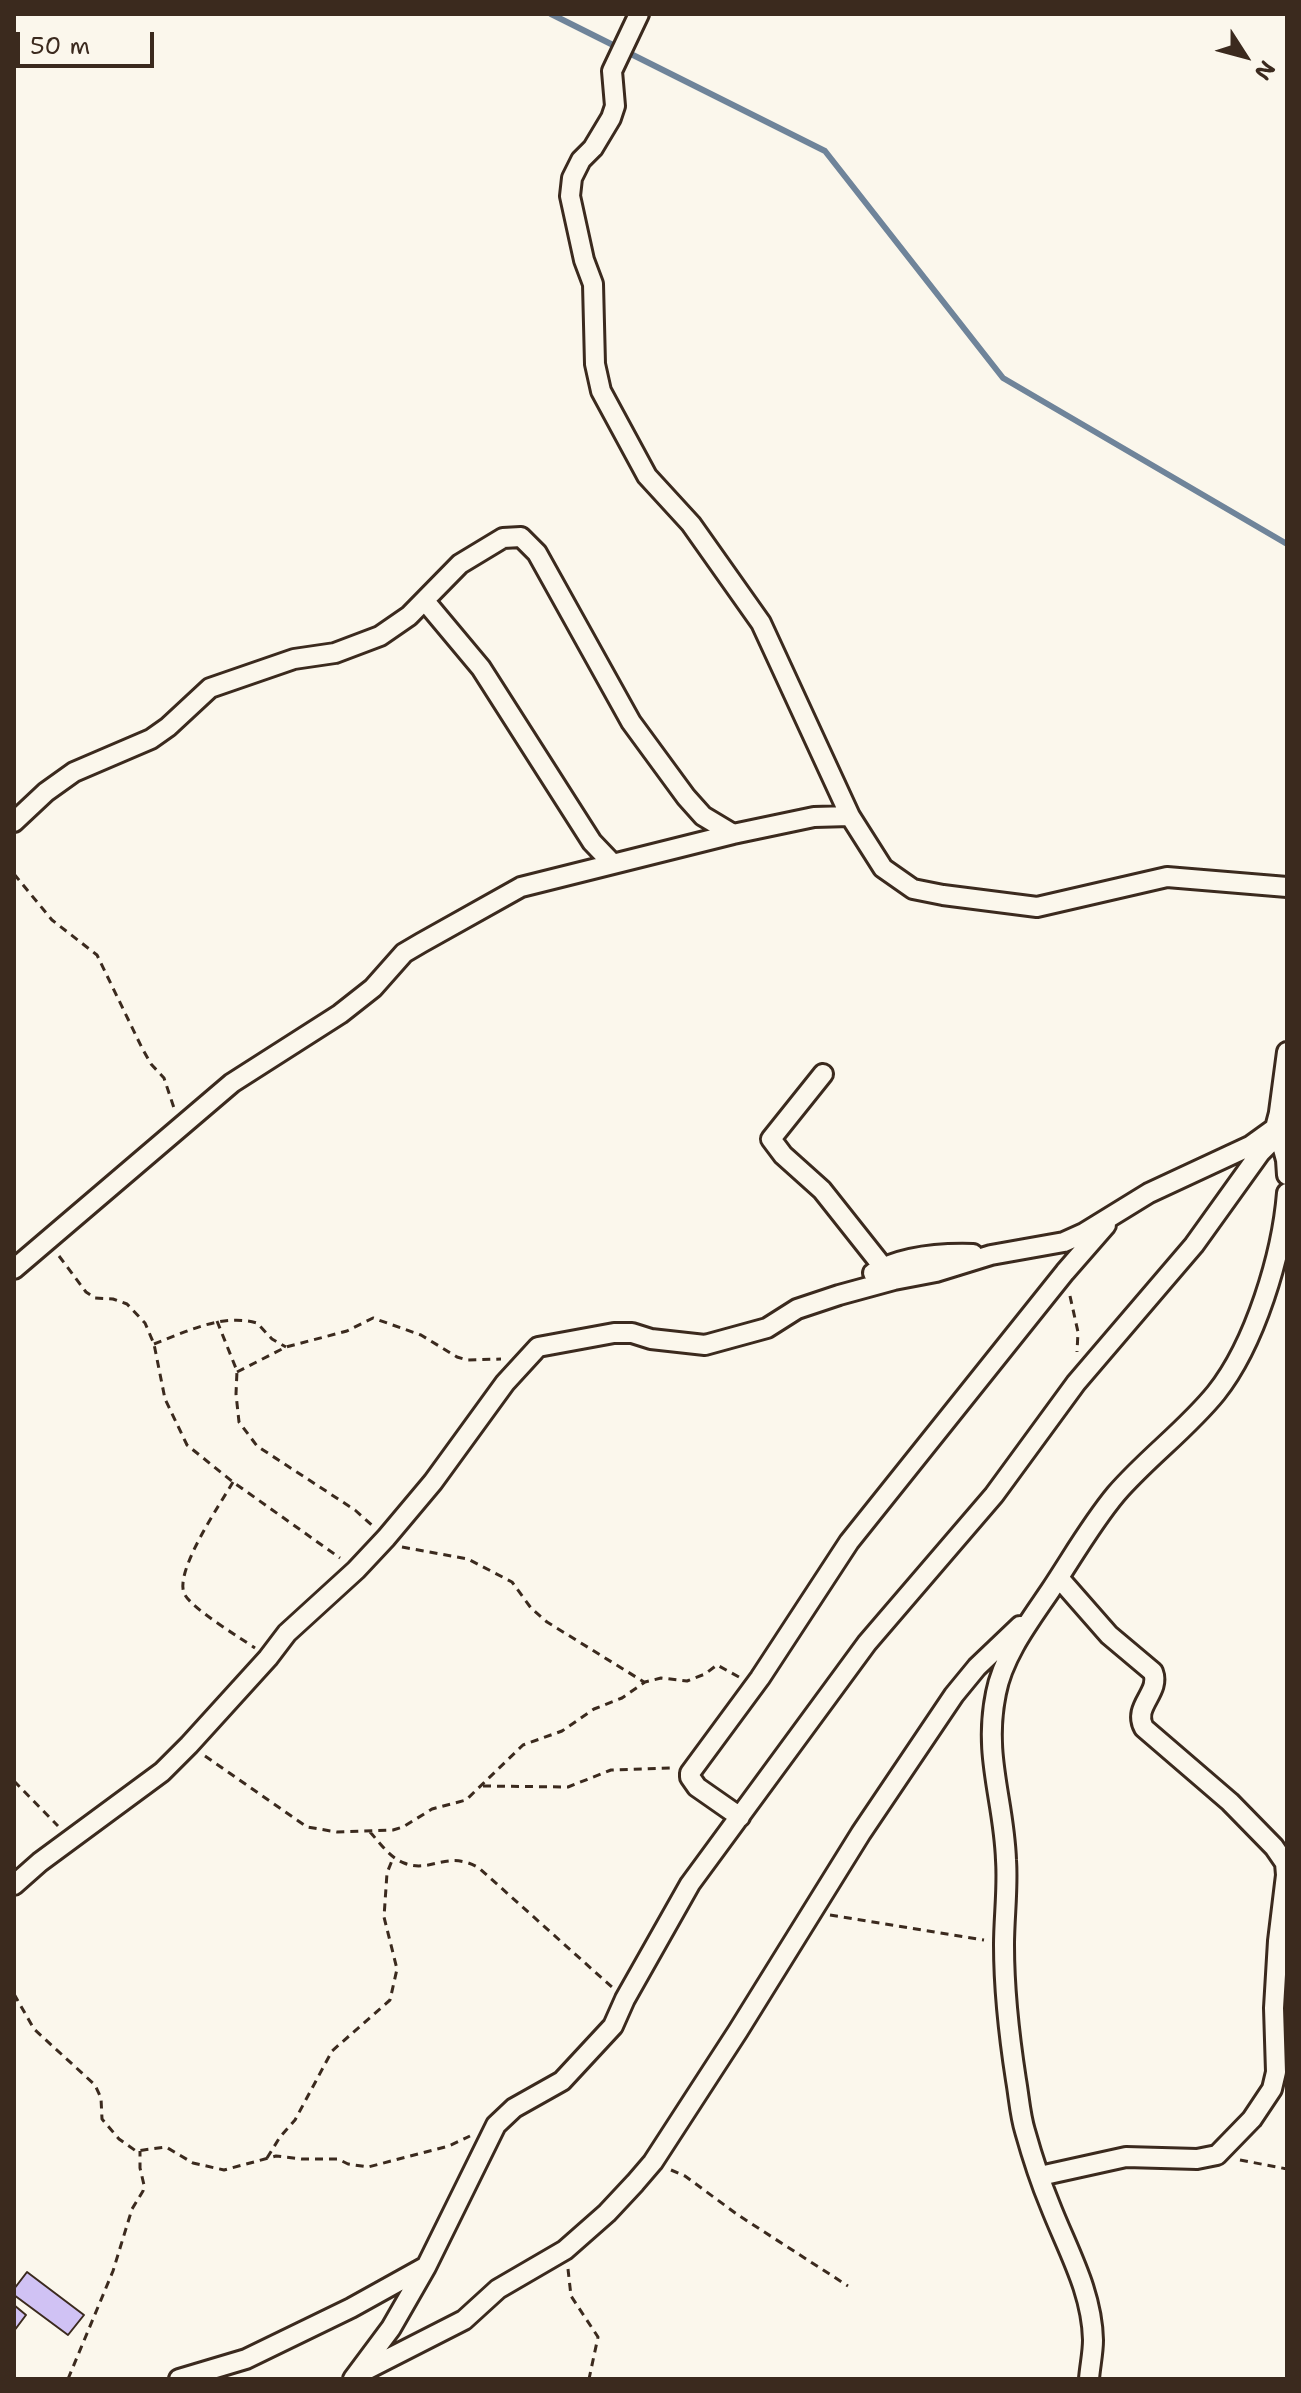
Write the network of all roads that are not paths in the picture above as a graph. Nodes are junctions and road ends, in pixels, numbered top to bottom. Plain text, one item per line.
1 (639, 14) edge
2 (425, 601) junction
3 (850, 816) junction
4 (14, 822) edge
5 (733, 834) junction
6 (613, 864) junction
7 (1287, 887) edge
8 (1287, 1052) edge
9 (823, 1074) dead end
10 (1278, 1118) junction
11 (1287, 1175) edge
12 (1287, 1193) edge
13 (1116, 1213) junction
14 (1286, 1216) edge
15 (991, 1255) junction
16 (883, 1267) junction
17 (14, 1269) edge
18 (839, 1295) junction
19 (1059, 1578) junction
20 (1037, 1610) junction
21 (740, 1817) junction
22 (14, 1885) edge
23 (1040, 2176) junction
24 (426, 2267) junction
25 (354, 2377) edge
26 (179, 2379) edge
27 (1089, 2379) edge

1 - 3 street
2 - 4 street
2 - 5 street
2 - 6 street
3 - 5 street
3 - 7 street
5 - 6 street
6 - 17 street
8 - 10 street
9 - 16 street
10 - 11 street
10 - 13 street
10 - 21 street
12 - 14 street
13 - 15 street
13 - 21 street
14 - 19 street
15 - 16 street
15 - 18 street
16 - 18 street
18 - 22 street
19 - 20 street
19 - 23 street
20 - 23 street
20 - 25 street
21 - 24 street
23 - 27 street
24 - 25 street
24 - 26 street

